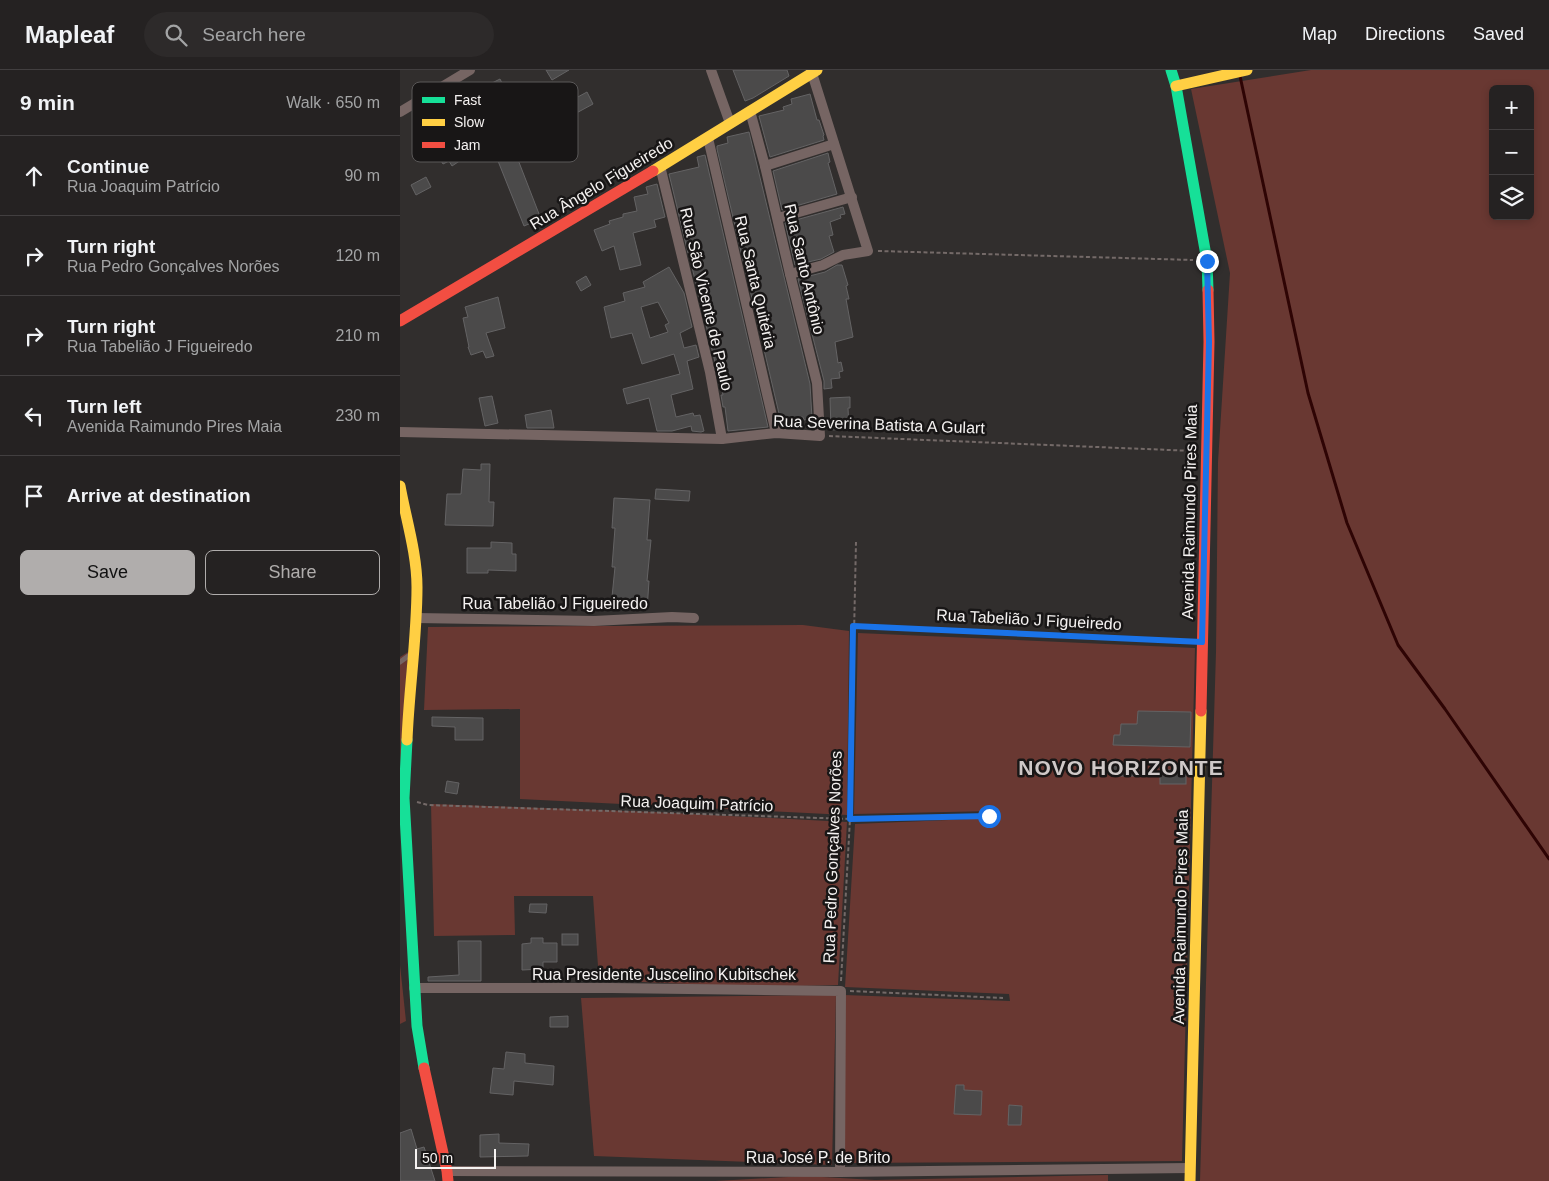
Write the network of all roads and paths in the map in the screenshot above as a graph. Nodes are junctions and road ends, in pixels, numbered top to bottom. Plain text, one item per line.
1 (470, 70) edge
2 (712, 70) edge
3 (1171, 70) edge
4 (1254, 70) edge
5 (813, 71) edge
6 (1243, 71) edge
7 (450, 82) edge
8 (1176, 86) junction
9 (412, 105) edge
10 (750, 110) junction
11 (400, 112) edge
12 (730, 123) junction
13 (708, 138) junction
14 (834, 144) junction
15 (660, 166) junction
16 (765, 166) junction
17 (852, 197) junction
18 (778, 218) junction
19 (868, 251) junction
20 (1207, 261) junction
21 (790, 274) junction
22 (400, 321) edge
23 (400, 432) edge
24 (776, 432) junction
25 (820, 436) junction
26 (722, 439) junction
27 (1206, 452) junction
28 (400, 486) edge
29 (856, 542) dead end
30 (416, 618) junction
31 (694, 618) dead end
32 (853, 626) junction
33 (1202, 642) junction
34 (413, 653) junction
35 (400, 662) edge
36 (404, 798) junction
37 (989, 816) dead end
38 (850, 819) junction
39 (414, 988) junction
40 (841, 991) junction
41 (1003, 998) dead end
42 (1190, 1168) junction
43 (840, 1172) junction
44 (447, 1176) edge
45 (1190, 1181) edge

1 - 7 street
2 - 12 street
3 - 8 street
4 - 6 street
5 - 10 street, Rua Ângelo Figueiredo
5 - 14 street
6 - 8 street
8 - 20 street, Avenida Raimundo Pires Maia
9 - 11 street
10 - 12 street, Rua Ângelo Figueiredo
10 - 16 street, Rua Santo Antônio
12 - 13 street, Rua Ângelo Figueiredo
13 - 15 street, Rua Ângelo Figueiredo
13 - 24 street, Rua Santa Quitéria
14 - 16 street
14 - 17 street
15 - 22 street, Rua Ângelo Figueiredo
15 - 26 street, Rua São Vicente de Paulo
16 - 18 street, Rua Santo Antônio
17 - 18 street
17 - 19 street
18 - 21 street, Rua Santo Antônio
19 - 20 path
19 - 21 street
20 - 27 street, Avenida Raimundo Pires Maia
21 - 25 street, Rua Santo Antônio
23 - 26 street, Rua Severina Batista A Gulart
24 - 25 street, Rua Severina Batista A Gulart
24 - 26 street, Rua Severina Batista A Gulart
25 - 27 path, Rua Severina Batista A Gulart
27 - 33 street, Avenida Raimundo Pires Maia
28 - 30 street
29 - 32 path, Rua Pedro Gonçalves Norões
30 - 31 street, Rua Tabelião J Figueiredo
30 - 34 street
32 - 33 path, Rua Tabelião J Figueiredo
32 - 38 path, Rua Pedro Gonçalves Norões
33 - 42 street, Avenida Raimundo Pires Maia
34 - 35 lane
34 - 36 street
36 - 38 path, Rua Joaquim Patrício
36 - 39 street
37 - 38 path, Rua Joaquim Patrício
38 - 40 path, Rua Pedro Gonçalves Norões
39 - 40 street, Rua Presidente Juscelino Kubitschek
39 - 44 street
40 - 41 path
40 - 43 street
42 - 43 street, Rua José P. de Brito
42 - 45 street, Avenida Raimundo Pires Maia
43 - 44 street, Rua José P. de Brito

